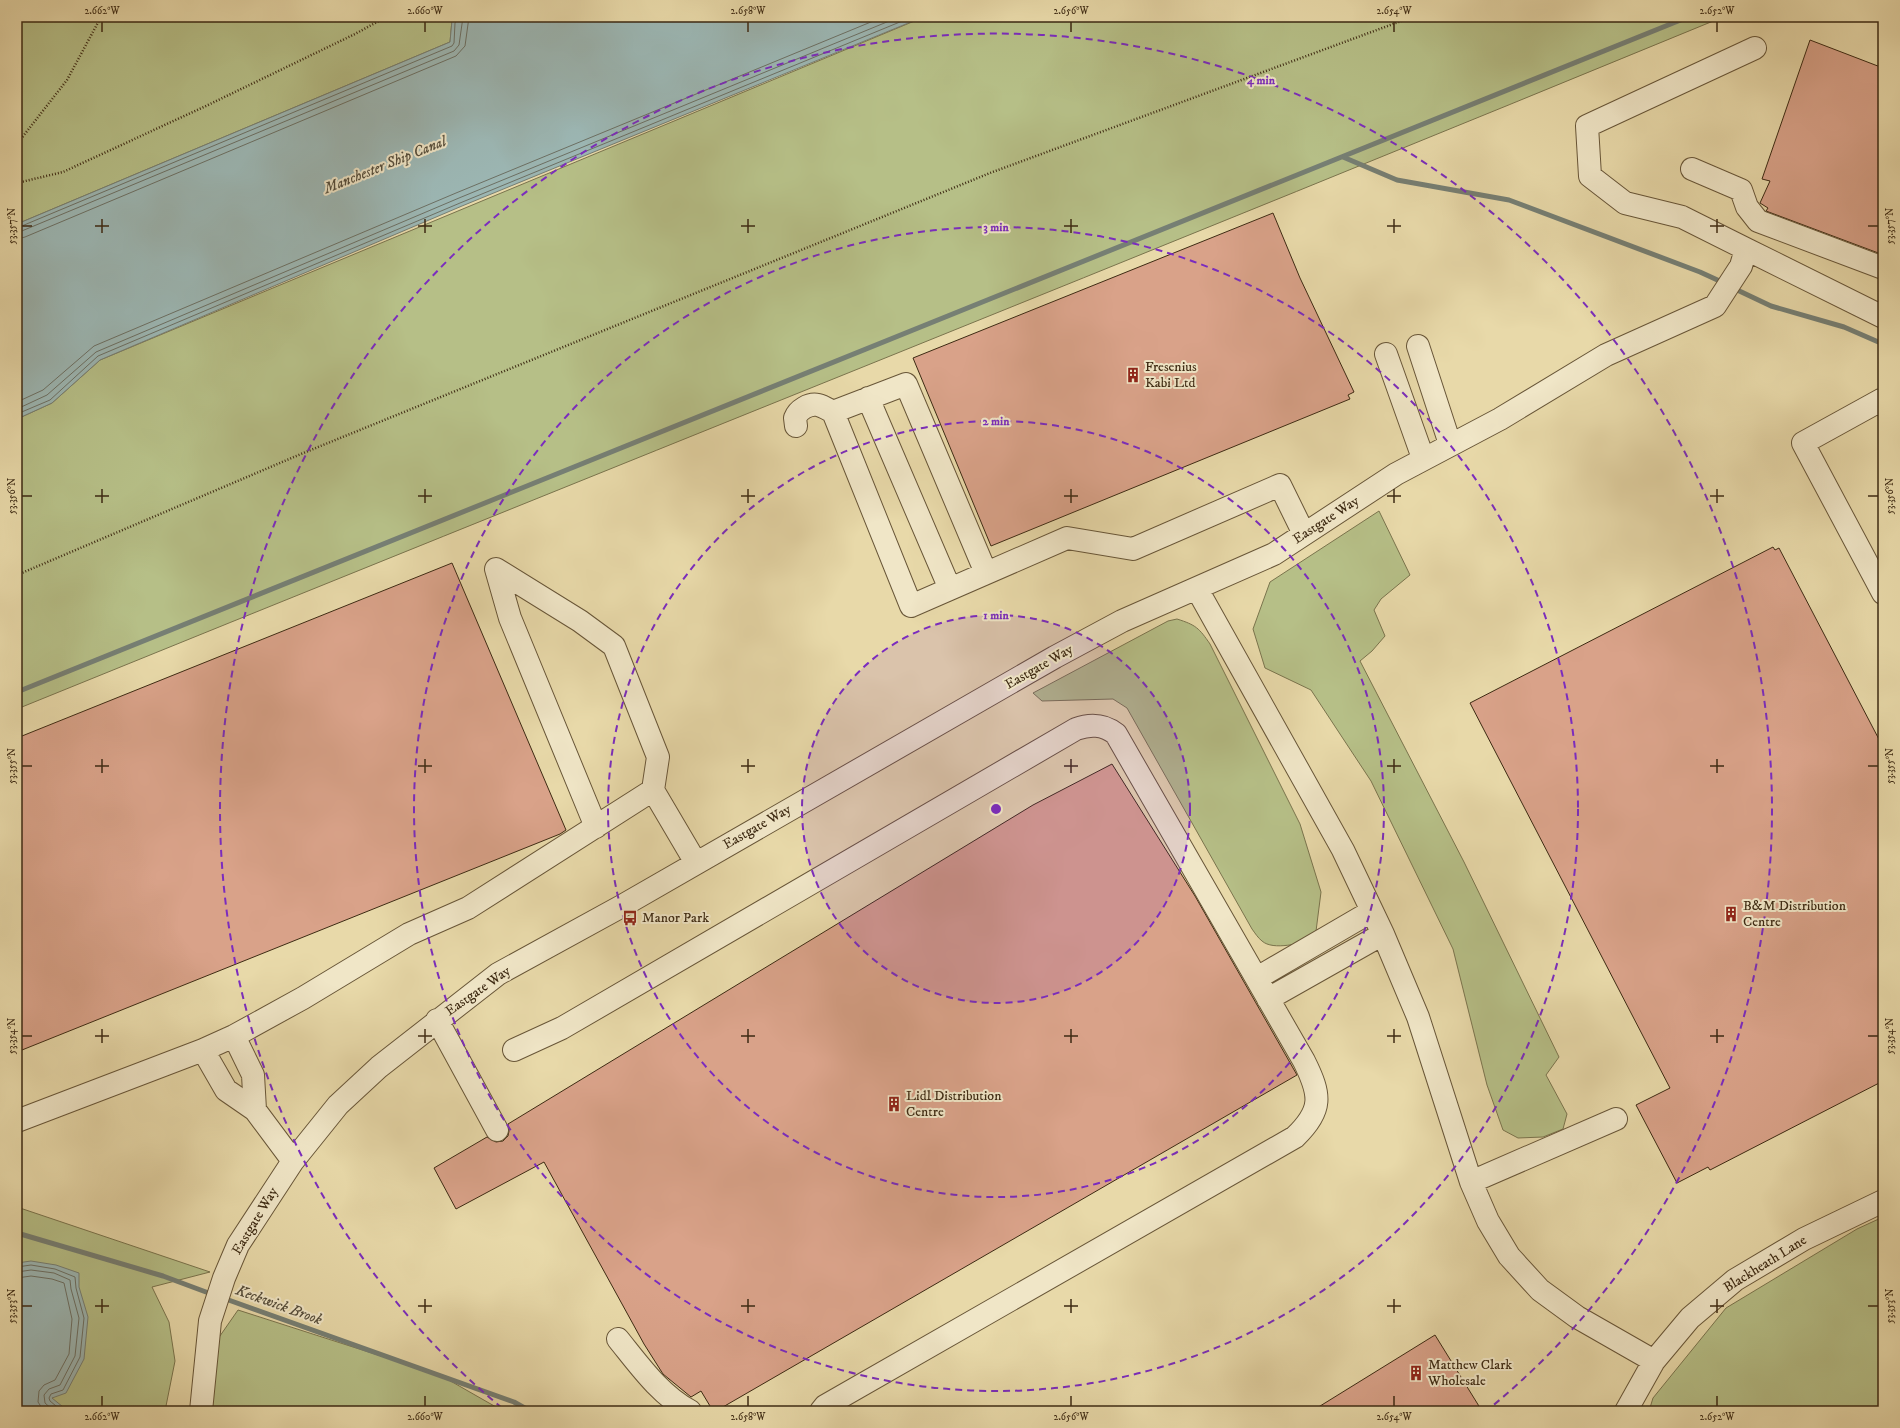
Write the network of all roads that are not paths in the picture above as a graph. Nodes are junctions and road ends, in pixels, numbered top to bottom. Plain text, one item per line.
1 (1755, 48) dead end
2 (1692, 169) dead end
3 (1746, 249) junction
4 (1883, 268) edge
5 (1883, 318) edge
6 (1418, 346) dead end
7 (1386, 354) dead end
8 (868, 398) junction
9 (1883, 405) edge
10 (833, 412) junction
11 (796, 426) dead end
12 (1450, 444) junction
13 (1423, 458) junction
14 (1304, 534) junction
15 (986, 573) junction
16 (950, 589) junction
17 (1197, 589) junction
18 (1883, 593) edge
19 (653, 790) junction
20 (596, 827) junction
21 (696, 862) junction
22 (1372, 911) junction
23 (1383, 934) junction
24 (1257, 978) junction
25 (1268, 999) junction
26 (437, 1020) junction
27 (234, 1036) junction
28 (203, 1050) junction
29 (514, 1050) dead end
30 (255, 1110) junction
31 (1616, 1120) dead end
32 (17, 1121) edge
33 (497, 1130) dead end
34 (293, 1160) junction
35 (1471, 1182) junction
36 (1883, 1201) edge
37 (618, 1339) dead end
38 (1654, 1361) junction
39 (202, 1411) edge
40 (690, 1411) edge
41 (821, 1411) edge
42 (1626, 1411) edge

1 - 3 street
2 - 4 street
3 - 5 street
3 - 12 street, Eastgate Way
6 - 12 street
7 - 13 street
8 - 10 street
8 - 15 street
8 - 16 street
9 - 18 street
10 - 11 street
10 - 16 street
12 - 13 street, Eastgate Way
13 - 14 street, Eastgate Way
14 - 15 street
14 - 17 street, Eastgate Way
15 - 16 street
17 - 21 street, Eastgate Way
17 - 22 street
19 - 20 street
19 - 20 street
19 - 21 street
20 - 27 street
21 - 26 street, Eastgate Way
22 - 23 street
22 - 24 street
23 - 25 street
23 - 35 street
24 - 25 street
24 - 29 street
25 - 41 street
26 - 33 street
26 - 34 street, Eastgate Way
27 - 28 street
27 - 30 street
28 - 30 street
28 - 32 street
30 - 34 street
31 - 35 street
34 - 39 street, Eastgate Way
35 - 38 street
36 - 38 street, Blackheath Lane
37 - 40 street
38 - 42 street, Blackheath Lane

